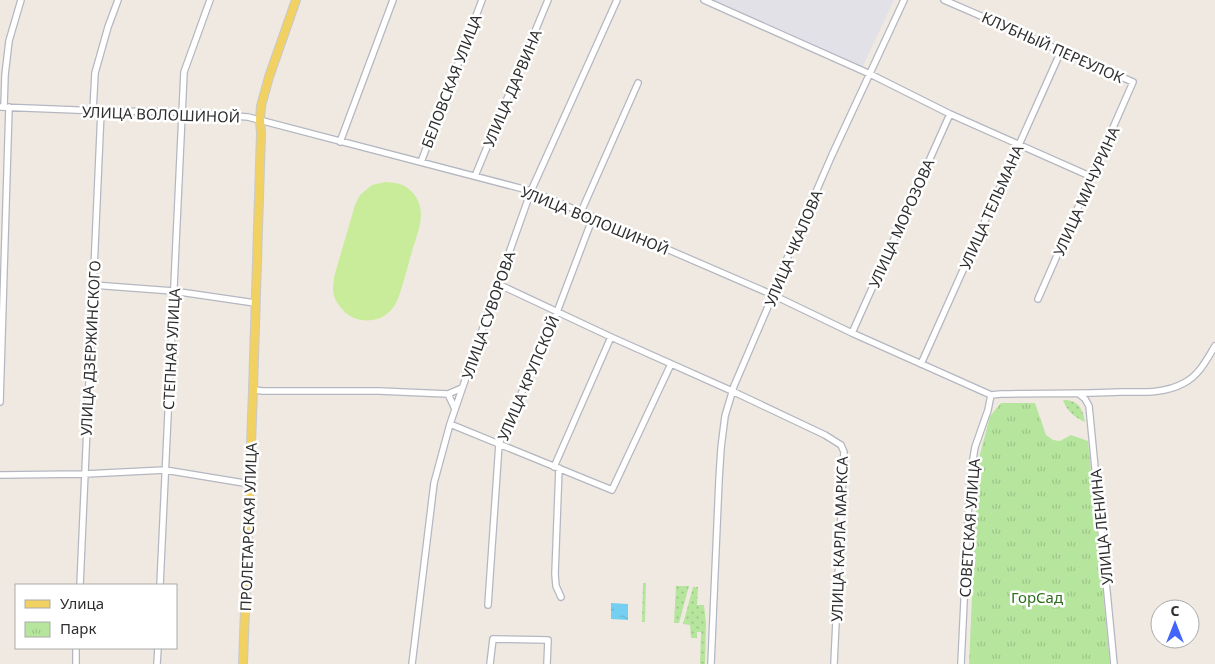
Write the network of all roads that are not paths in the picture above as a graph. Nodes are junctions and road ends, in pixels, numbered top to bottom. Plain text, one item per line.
1 (21, 0) edge
2 (118, 0) edge
3 (210, 0) edge
4 (296, 0) edge
5 (393, 0) edge
6 (482, 0) edge
7 (548, 0) edge
8 (617, 0) edge
9 (704, 0) edge
10 (904, 0) edge
11 (944, 0) edge
12 (1061, 51) junction
13 (870, 74) junction
14 (1133, 82) joint
15 (638, 83) dead end
16 (5, 107) edge
17 (93, 111) junction
18 (101, 111) junction
19 (182, 112) junction
20 (950, 114) junction
21 (260, 120) junction
22 (340, 142) junction
23 (1019, 144) junction
24 (421, 162) junction
25 (475, 176) junction
26 (1092, 177) junction
27 (532, 191) junction
28 (581, 212) junction
29 (594, 217) junction
30 (93, 284) junction
31 (498, 284) junction
32 (173, 291) junction
33 (773, 295) junction
34 (1038, 299) dead end
35 (255, 302) junction
36 (556, 312) junction
37 (852, 333) junction
38 (611, 337) junction
39 (1215, 346) edge
40 (671, 364) junction
41 (921, 364) junction
42 (462, 388) junction
43 (253, 390) junction
44 (732, 391) junction
45 (448, 394) junction
46 (1078, 394) junction
47 (991, 395) junction
48 (0, 402) edge
49 (455, 409) junction
50 (450, 424) junction
51 (499, 444) junction
52 (556, 468) junction
53 (165, 470) junction
54 (85, 474) junction
55 (0, 475) edge
56 (250, 484) junction
57 (80, 584) edge
58 (160, 584) edge
59 (561, 597) dead end
60 (488, 605) dead end
61 (76, 649) edge
62 (158, 649) edge
63 (76, 664) edge
64 (157, 664) edge
65 (243, 664) edge
66 (412, 664) edge
67 (490, 664) edge
68 (548, 664) edge
69 (711, 664) edge
70 (834, 664) edge
71 (961, 664) edge
72 (1114, 664) edge

1 - 16 street
2 - 17 street
3 - 19 street, СТЕПНАЯ УЛИЦА
4 - 21 main road, ПРОЛЕТАРСКАЯ УЛИЦА
5 - 22 street
6 - 24 street, БЕЛОВСКАЯ УЛИЦА
7 - 25 street, УЛИЦА ДАРВИНА
8 - 27 street, УЛИЦА СУВОРОВА
9 - 13 street
10 - 13 street, УЛИЦА ЧКАЛОВА
11 - 12 street, КЛУБНЫЙ ПЕРЕУЛОК
12 - 14 street, КЛУБНЫЙ ПЕРЕУЛОК
12 - 23 street, УЛИЦА ТЕЛЬМАНА
13 - 20 street
13 - 33 street, УЛИЦА ЧКАЛОВА
14 - 26 street, УЛИЦА МИЧУРИНА
15 - 28 street
16 - 17 street, УЛИЦА ВОЛОШИНОЙ
16 - 48 street
17 - 18 street, УЛИЦА ВОЛОШИНОЙ
18 - 19 street, УЛИЦА ВОЛОШИНОЙ
18 - 30 street, УЛИЦА ДЗЕРЖИНСКОГО
19 - 21 street, УЛИЦА ВОЛОШИНОЙ
19 - 32 street, СТЕПНАЯ УЛИЦА
20 - 23 street
20 - 37 street, УЛИЦА МОРОЗОВА
21 - 22 street, УЛИЦА ВОЛОШИНОЙ
21 - 35 main road, ПРОЛЕТАРСКАЯ УЛИЦА
22 - 24 street, УЛИЦА ВОЛОШИНОЙ
23 - 26 street
23 - 41 street, УЛИЦА ТЕЛЬМАНА
24 - 25 street, УЛИЦА ВОЛОШИНОЙ
25 - 27 street, УЛИЦА ВОЛОШИНОЙ
26 - 34 street, УЛИЦА МИЧУРИНА
27 - 28 street, УЛИЦА ВОЛОШИНОЙ
27 - 31 street, УЛИЦА СУВОРОВА
28 - 29 street, УЛИЦА ВОЛОШИНОЙ
29 - 33 street, УЛИЦА ВОЛОШИНОЙ
29 - 36 street, УЛИЦА КРУПСКОЙ
30 - 32 street
30 - 54 street, УЛИЦА ДЗЕРЖИНСКОГО
31 - 36 street
31 - 42 street, УЛИЦА СУВОРОВА
32 - 35 street
32 - 53 street, СТЕПНАЯ УЛИЦА
33 - 37 street, УЛИЦА ВОЛОШИНОЙ
33 - 44 street, УЛИЦА ЧКАЛОВА
35 - 43 main road, ПРОЛЕТАРСКАЯ УЛИЦА
36 - 38 street
36 - 51 street, УЛИЦА КРУПСКОЙ
37 - 41 street, УЛИЦА ВОЛОШИНОЙ
38 - 40 street
38 - 52 street
39 - 46 street, УЛИЦА ВОЛОШИНОЙ
40 - 44 street
40 - 52 street
41 - 47 street, УЛИЦА ВОЛОШИНОЙ
42 - 45 street
42 - 49 street, УЛИЦА СУВОРОВА
43 - 45 street
43 - 56 main road, ПРОЛЕТАРСКАЯ УЛИЦА
44 - 69 street, УЛИЦА ЧКАЛОВА
44 - 70 street, УЛИЦА КАРЛА МАРКСА
45 - 49 street
46 - 47 street, УЛИЦА ВОЛОШИНОЙ
46 - 72 street, УЛИЦА ЛЕНИНА
47 - 71 street, СОВЕТСКАЯ УЛИЦА
49 - 50 street, УЛИЦА СУВОРОВА
50 - 51 street
50 - 66 street, УЛИЦА СУВОРОВА
51 - 52 street
51 - 60 street, УЛИЦА КРУПСКОЙ
52 - 59 street
53 - 54 street
53 - 56 street
53 - 58 street, СТЕПНАЯ УЛИЦА
54 - 55 street
54 - 57 street, УЛИЦА ДЗЕРЖИНСКОГО
56 - 65 main road, ПРОЛЕТАРСКАЯ УЛИЦА
61 - 63 street
62 - 64 street
67 - 68 street

